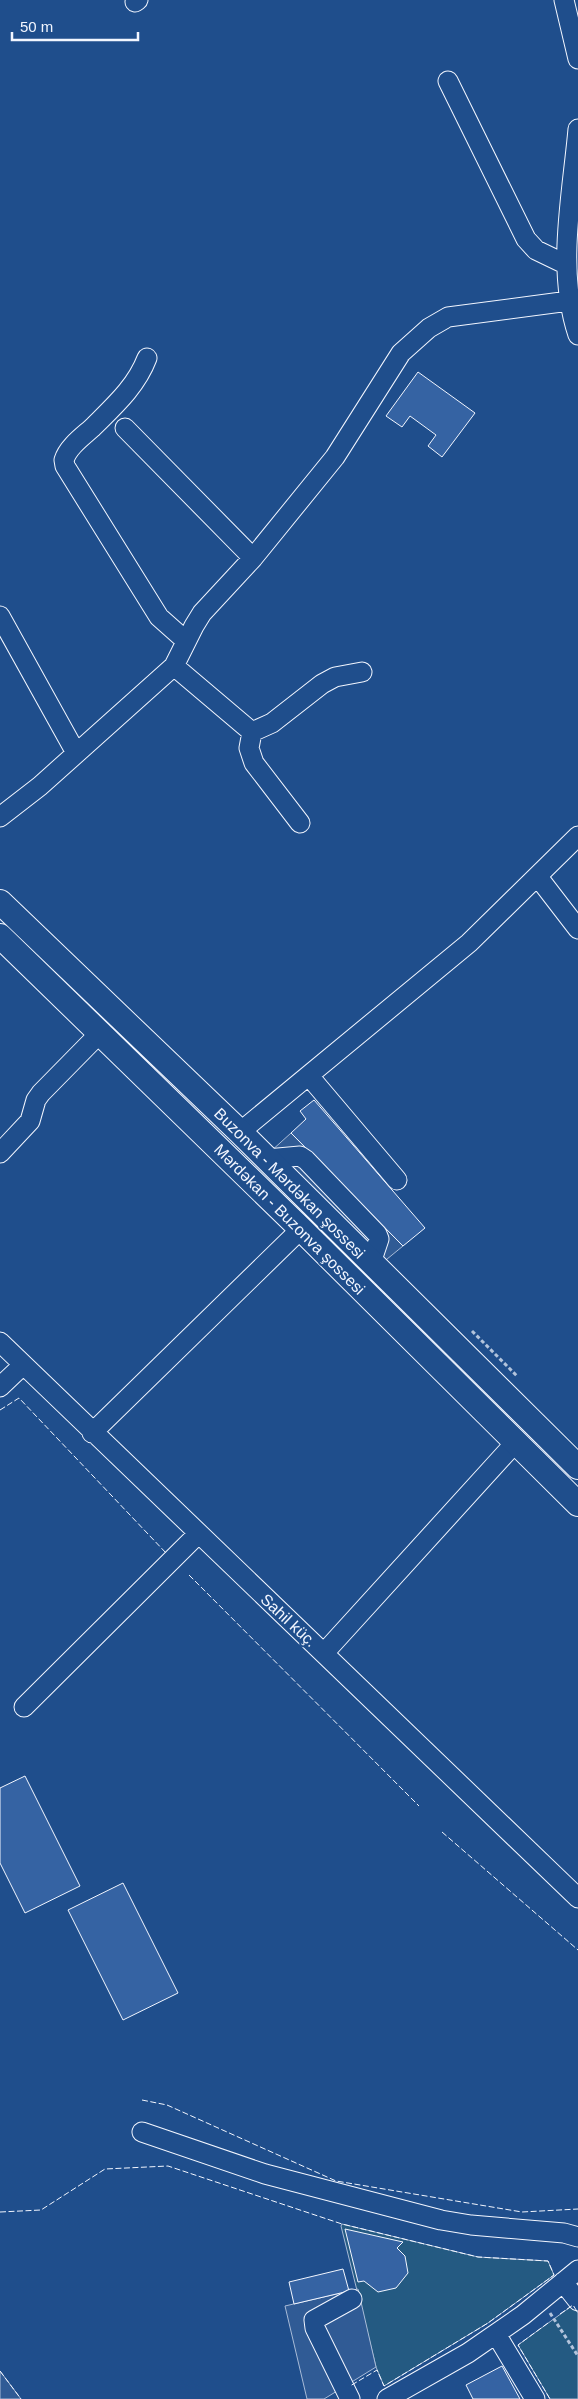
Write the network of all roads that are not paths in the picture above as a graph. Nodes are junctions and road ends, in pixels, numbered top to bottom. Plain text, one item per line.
1 (564, 0) edge
2 (578, 59) edge
3 (448, 81) dead end
4 (578, 129) edge
5 (566, 264) junction
6 (569, 301) junction
7 (577, 329) edge
8 (147, 358) dead end
9 (125, 428) dead end
10 (252, 558) junction
11 (0, 616) edge
12 (186, 642) junction
13 (174, 666) junction
14 (362, 672) dead end
15 (252, 732) junction
16 (76, 753) junction
17 (0, 817) edge
18 (300, 823) dead end
19 (578, 836) edge
20 (538, 877) junction
21 (0, 902) edge
22 (578, 929) edge
23 (0, 936) edge
24 (100, 1033) junction
25 (309, 1076) junction
26 (240, 1132) junction
27 (0, 1154) edge
28 (397, 1180) dead end
29 (301, 1229) junction
30 (0, 1342) edge
31 (22, 1366) junction
32 (0, 1386) edge
33 (92, 1433) junction
34 (515, 1443) junction
35 (578, 1467) edge
36 (578, 1504) edge
37 (198, 1534) junction
38 (324, 1653) junction
39 (24, 1707) dead end
40 (578, 1898) edge
41 (142, 2132) dead end
42 (578, 2237) edge
43 (578, 2270) edge
44 (563, 2282) junction
45 (352, 2299) dead end
46 (578, 2301) edge
47 (496, 2334) junction
48 (350, 2399) edge
49 (387, 2399) edge
50 (535, 2399) edge

1 - 2 street
3 - 5 street
4 - 5 street
5 - 6 street
6 - 7 street
6 - 10 street
8 - 12 street
9 - 10 street
10 - 12 street
11 - 16 street
12 - 13 street
13 - 15 street
13 - 16 street
14 - 15 street
15 - 18 street
16 - 17 street
19 - 20 street
20 - 22 street
20 - 25 street
21 - 26 main road, Buzonva - Mərdəkan şossesi
23 - 24 main road, Mərdəkan - Buzonva şossesi
24 - 27 street
24 - 29 main road, Mərdəkan - Buzonva şossesi
25 - 26 street
25 - 28 street
26 - 35 main road, Buzonva - Mərdəkan şossesi
29 - 33 street
29 - 34 main road, Mərdəkan - Buzonva şossesi
30 - 31 street, Sahil küç.
31 - 32 street
31 - 33 street, Sahil küç.
33 - 37 street, Sahil küç.
34 - 36 main road, Mərdəkan - Buzonva şossesi
34 - 38 street
37 - 38 street, Sahil küç.
37 - 39 street
38 - 40 street, Sahil küç.
41 - 42 street
43 - 44 street
44 - 46 street
44 - 47 street
45 - 48 street
47 - 49 street
47 - 50 street

